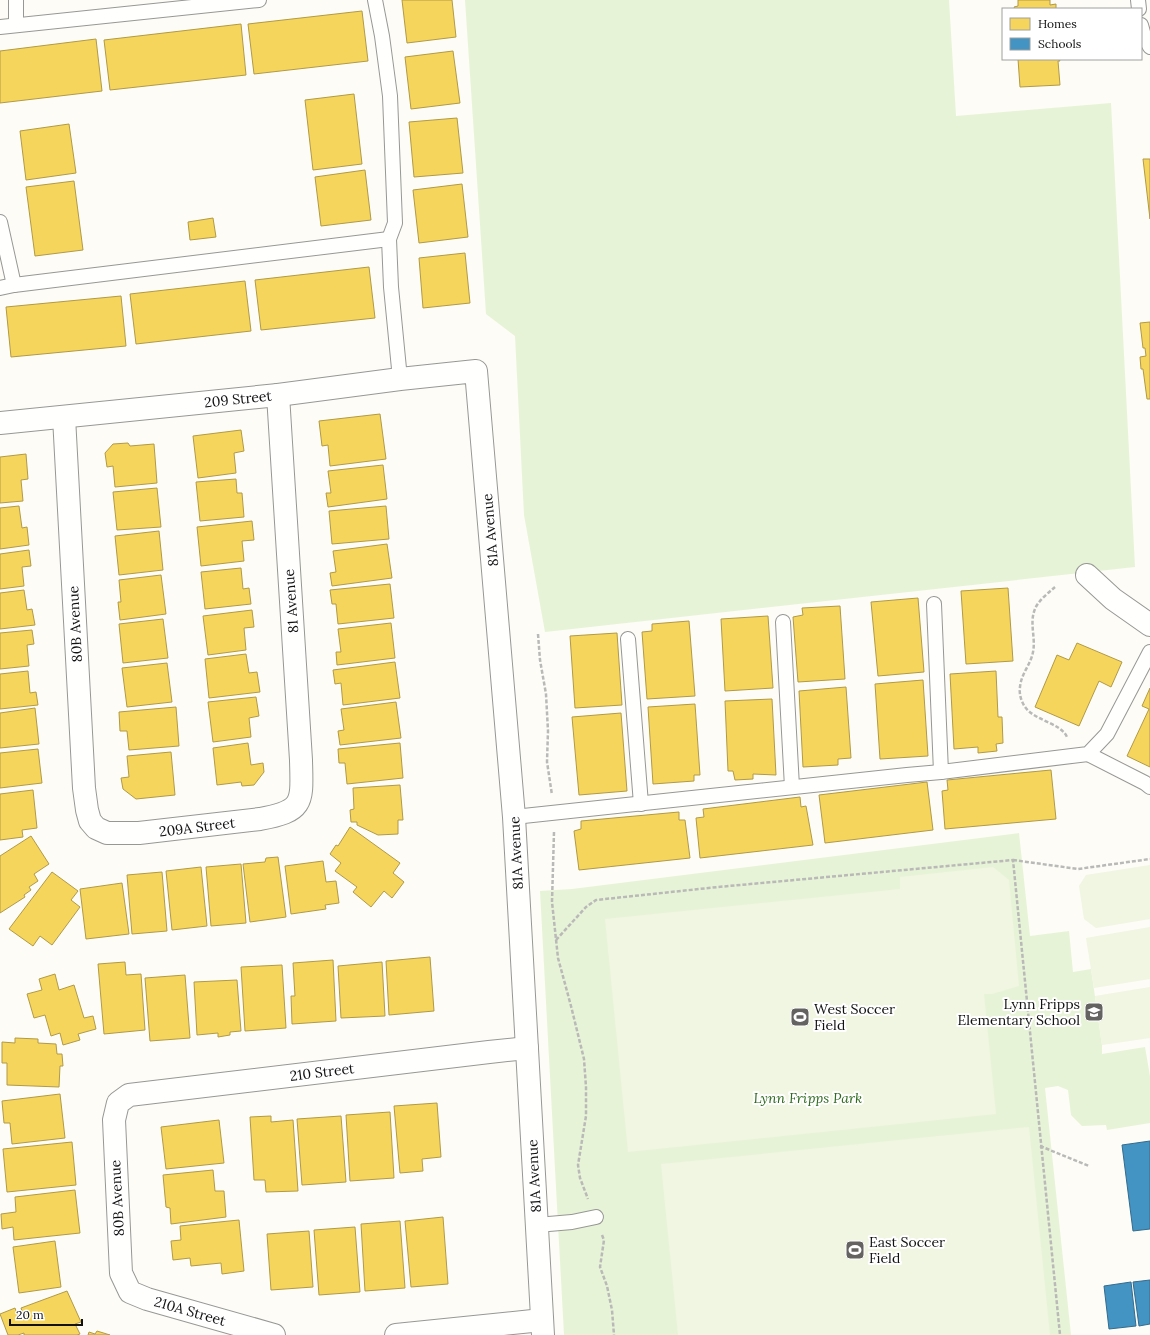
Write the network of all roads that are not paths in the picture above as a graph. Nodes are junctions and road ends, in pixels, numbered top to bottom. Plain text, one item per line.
1 (16, 0) edge
2 (259, 0) edge
3 (375, 0) edge
4 (16, 25) junction
5 (0, 27) edge
6 (1142, 29) edge
7 (1150, 47) edge
8 (0, 222) edge
9 (389, 239) junction
10 (14, 285) junction
11 (0, 288) edge
12 (476, 371) joint
13 (400, 379) junction
14 (278, 395) junction
15 (64, 417) junction
16 (0, 423) edge
17 (1087, 575) dead end
18 (934, 604) dead end
19 (783, 622) dead end
20 (1150, 625) edge
21 (628, 639) dead end
22 (1150, 652) edge
23 (1088, 754) junction
24 (940, 772) junction
25 (792, 787) junction
26 (1150, 787) edge
27 (641, 804) junction
28 (296, 806) joint
29 (514, 817) junction
30 (96, 828) joint
31 (528, 1048) junction
32 (118, 1103) joint
33 (596, 1217) road end
34 (537, 1224) junction
35 (130, 1292) joint
36 (542, 1327) edge
37 (274, 1335) edge
38 (396, 1335) edge

1 - 4 lane
2 - 4 lane
3 - 9 lane
4 - 5 lane
6 - 7 lane
8 - 10 lane
9 - 10 lane
9 - 13 lane
10 - 11 lane
12 - 13 street, 209 Street
12 - 29 street, 81A Avenue
13 - 14 street, 209 Street
14 - 15 street, 209 Street
14 - 28 street, 81 Avenue
15 - 16 street, 209 Street
15 - 30 street, 80B Avenue
17 - 20 street
18 - 24 lane
19 - 25 lane
21 - 27 lane
22 - 23 lane
23 - 24 lane
23 - 26 lane
24 - 25 lane
25 - 27 lane
27 - 29 lane
28 - 30 street, 209A Street
29 - 31 street, 81A Avenue
31 - 32 street, 210 Street
31 - 34 street, 81A Avenue
32 - 35 street, 80B Avenue
33 - 34 lane
34 - 36 street, 81A Avenue
35 - 37 street, 210A Street
36 - 38 street

